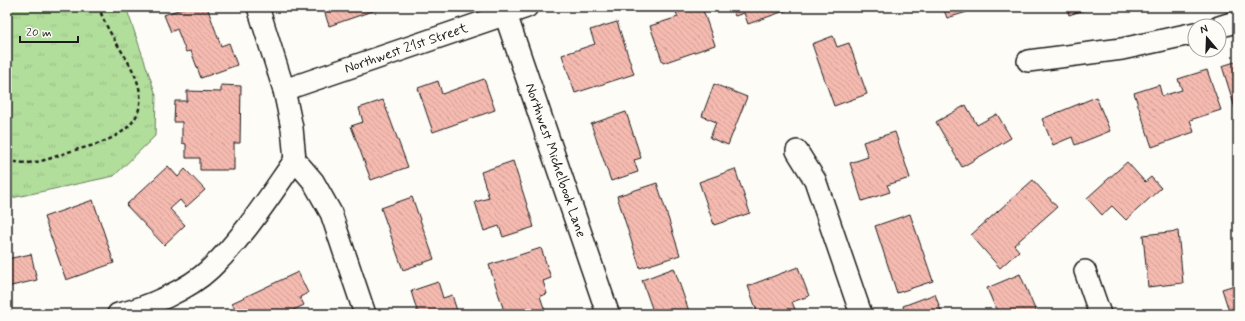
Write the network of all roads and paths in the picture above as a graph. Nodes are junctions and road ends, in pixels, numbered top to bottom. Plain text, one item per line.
1 (99, 7) edge
2 (258, 7) edge
3 (527, 7) edge
4 (504, 11) edge
5 (1238, 22) edge
6 (1227, 25) edge
7 (1187, 35) edge
8 (1028, 61) dead end
9 (284, 90) junction
10 (797, 151) dead end
11 (7, 160) edge
12 (295, 160) junction
13 (1086, 271) dead end
14 (118, 314) edge
15 (365, 314) edge
16 (608, 314) edge
17 (861, 314) edge
18 (1100, 314) edge

1 - 11 path
2 - 9 street
3 - 4 street, Northwest 21st Street
4 - 9 street, Northwest 21st Street
4 - 16 street, Northwest Michelbook Lane
5 - 6 street
7 - 8 street
9 - 12 street
10 - 17 street
12 - 14 street
12 - 15 street
13 - 18 street

